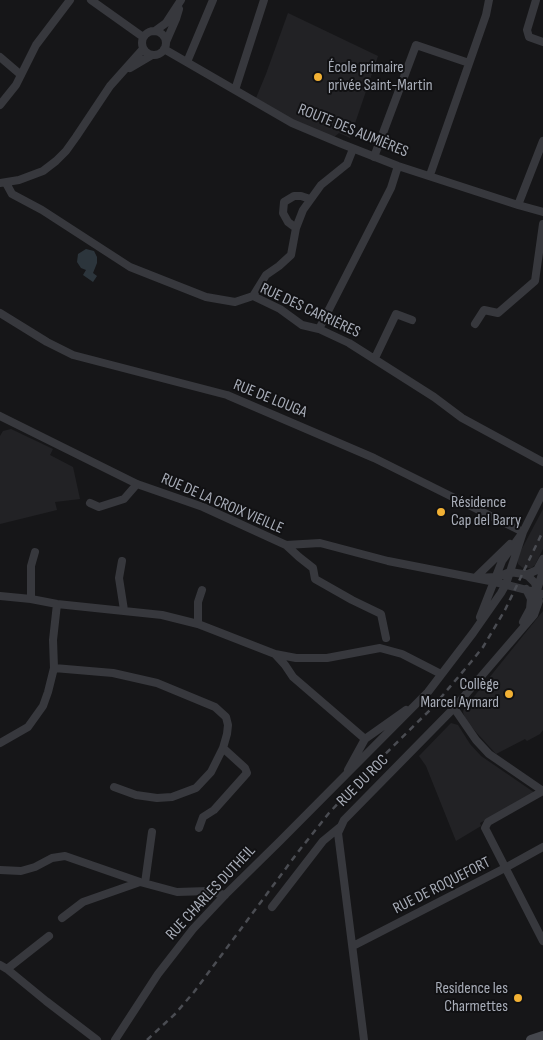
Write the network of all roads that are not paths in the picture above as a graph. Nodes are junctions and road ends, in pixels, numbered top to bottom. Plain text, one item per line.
1 (70, 0) edge
2 (213, 0) edge
3 (264, 0) edge
4 (489, 0) edge
5 (536, 0) edge
6 (94, 1) edge
7 (180, 2) edge
8 (155, 31) junction
9 (143, 37) junction
10 (543, 42) edge
11 (165, 45) junction
12 (143, 49) junction
13 (152, 55) junction
14 (0, 57) edge
15 (187, 62) junction
16 (470, 63) junction
17 (122, 73) junction
18 (21, 75) junction
19 (235, 90) junction
20 (0, 105) edge
21 (543, 141) edge
22 (353, 149) junction
23 (374, 157) junction
24 (398, 166) junction
25 (430, 175) junction
26 (3, 183) edge
27 (310, 199) junction
28 (518, 205) junction
29 (543, 212) edge
30 (543, 224) edge
31 (296, 228) junction
32 (253, 296) junction
33 (0, 313) edge
34 (412, 320) dead end
35 (475, 324) dead end
36 (319, 329) junction
37 (375, 358) junction
38 (1, 419) edge
39 (543, 462) edge
40 (137, 484) junction
41 (543, 492) edge
42 (90, 503) dead end
43 (523, 532) junction
44 (286, 545) junction
45 (35, 552) dead end
46 (543, 559) edge
47 (122, 561) dead end
48 (543, 571) edge
49 (510, 572) junction
50 (523, 574) junction
51 (475, 578) junction
52 (496, 579) junction
53 (506, 584) junction
54 (526, 589) junction
55 (202, 590) dead end
56 (540, 593) edge
57 (0, 596) edge
58 (32, 599) junction
59 (57, 604) junction
60 (543, 608) edge
61 (124, 610) junction
62 (198, 624) junction
63 (473, 633) junction
64 (516, 635) junction
65 (386, 638) dead end
66 (275, 654) junction
67 (54, 668) junction
68 (441, 674) junction
69 (422, 699) junction
70 (454, 708) junction
71 (364, 739) junction
72 (0, 743) edge
73 (223, 748) junction
74 (343, 778) junction
75 (114, 787) dead end
76 (543, 791) edge
77 (340, 827) junction
78 (199, 828) dead end
79 (152, 832) dead end
80 (543, 847) edge
81 (505, 868) junction
82 (0, 870) edge
83 (142, 883) junction
84 (225, 895) junction
85 (272, 908) dead end
86 (62, 918) dead end
87 (49, 936) dead end
88 (543, 940) edge
89 (352, 946) junction
90 (4, 967) edge
91 (543, 1036) edge
92 (97, 1040) edge
93 (115, 1040) edge
94 (364, 1040) edge
95 (531, 1040) edge

1 - 18 street
2 - 15 street
3 - 19 street
4 - 16 street
5 - 10 street
6 - 9 street
7 - 8 street
7 - 11 street
8 - 9 street
8 - 11 street
9 - 12 street
11 - 13 street
11 - 15 street, ROUTE DES AUMIÈRES
12 - 13 street
12 - 17 street
13 - 17 street
14 - 18 street
15 - 19 street, ROUTE DES AUMIÈRES
16 - 23 street
16 - 25 street
17 - 26 street
18 - 20 street
19 - 22 street, ROUTE DES AUMIÈRES
21 - 28 street
22 - 23 street, ROUTE DES AUMIÈRES
22 - 27 street
23 - 24 street, ROUTE DES AUMIÈRES
24 - 25 street, ROUTE DES AUMIÈRES
24 - 36 street
25 - 28 street, ROUTE DES AUMIÈRES
26 - 32 street, RUE DES CARRIÈRES
27 - 31 street
27 - 31 street
28 - 29 street, ROUTE DES AUMIÈRES
30 - 35 street
31 - 32 street
32 - 36 street, RUE DES CARRIÈRES
33 - 43 street, RUE DE LOUGA
34 - 37 street
36 - 37 street, RUE DES CARRIÈRES
37 - 39 street, RUE DES CARRIÈRES
38 - 40 street, RUE DE LA CROIX VIEILLE
40 - 42 street
40 - 44 street, RUE DE LA CROIX VIEILLE
41 - 43 street
43 - 49 street, RUE CHARLES DUTHEIL
43 - 51 street
43 - 52 street, RUE CHARLES DUTHEIL
44 - 51 street, RUE DE LA CROIX VIEILLE
44 - 65 street
45 - 58 street
46 - 50 street
47 - 61 street
48 - 56 street, RUE DU ROC
49 - 50 street, RUE DE LA CROIX VIEILLE
49 - 52 street, RUE DE LA CROIX VIEILLE
49 - 53 street, RUE CHARLES DUTHEIL
50 - 56 street
51 - 52 street, RUE DE LA CROIX VIEILLE
52 - 53 street, RUE DE LA CROIX VIEILLE
52 - 63 street, RUE CHARLES DUTHEIL
53 - 54 street, RUE DE LA CROIX VIEILLE
53 - 63 street, RUE CHARLES DUTHEIL
54 - 56 street, RUE DE LA CROIX VIEILLE
54 - 64 street
55 - 62 street
56 - 64 street, RUE DU ROC
57 - 58 street
58 - 59 street
59 - 61 street
59 - 67 street
60 - 64 street
61 - 62 street
62 - 66 street
63 - 68 street, RUE CHARLES DUTHEIL
64 - 70 street, RUE DU ROC
66 - 68 street
66 - 71 street
67 - 72 street
67 - 73 street
68 - 69 street, RUE CHARLES DUTHEIL
69 - 71 street, RUE CHARLES DUTHEIL
69 - 74 street, RUE CHARLES DUTHEIL
70 - 76 street
70 - 77 street, RUE DU ROC
71 - 74 street, RUE CHARLES DUTHEIL
73 - 75 street
73 - 78 street
74 - 84 street, RUE CHARLES DUTHEIL
76 - 81 street
77 - 85 street
77 - 89 street, RUE DU ROC
79 - 83 street
80 - 81 street, RUE DE ROQUEFORT
81 - 88 street
81 - 89 street, RUE DE ROQUEFORT
82 - 83 street
83 - 84 street
83 - 86 street
84 - 93 street, RUE CHARLES DUTHEIL
87 - 90 street
89 - 94 street, RUE DU ROC
90 - 92 street
91 - 95 street

